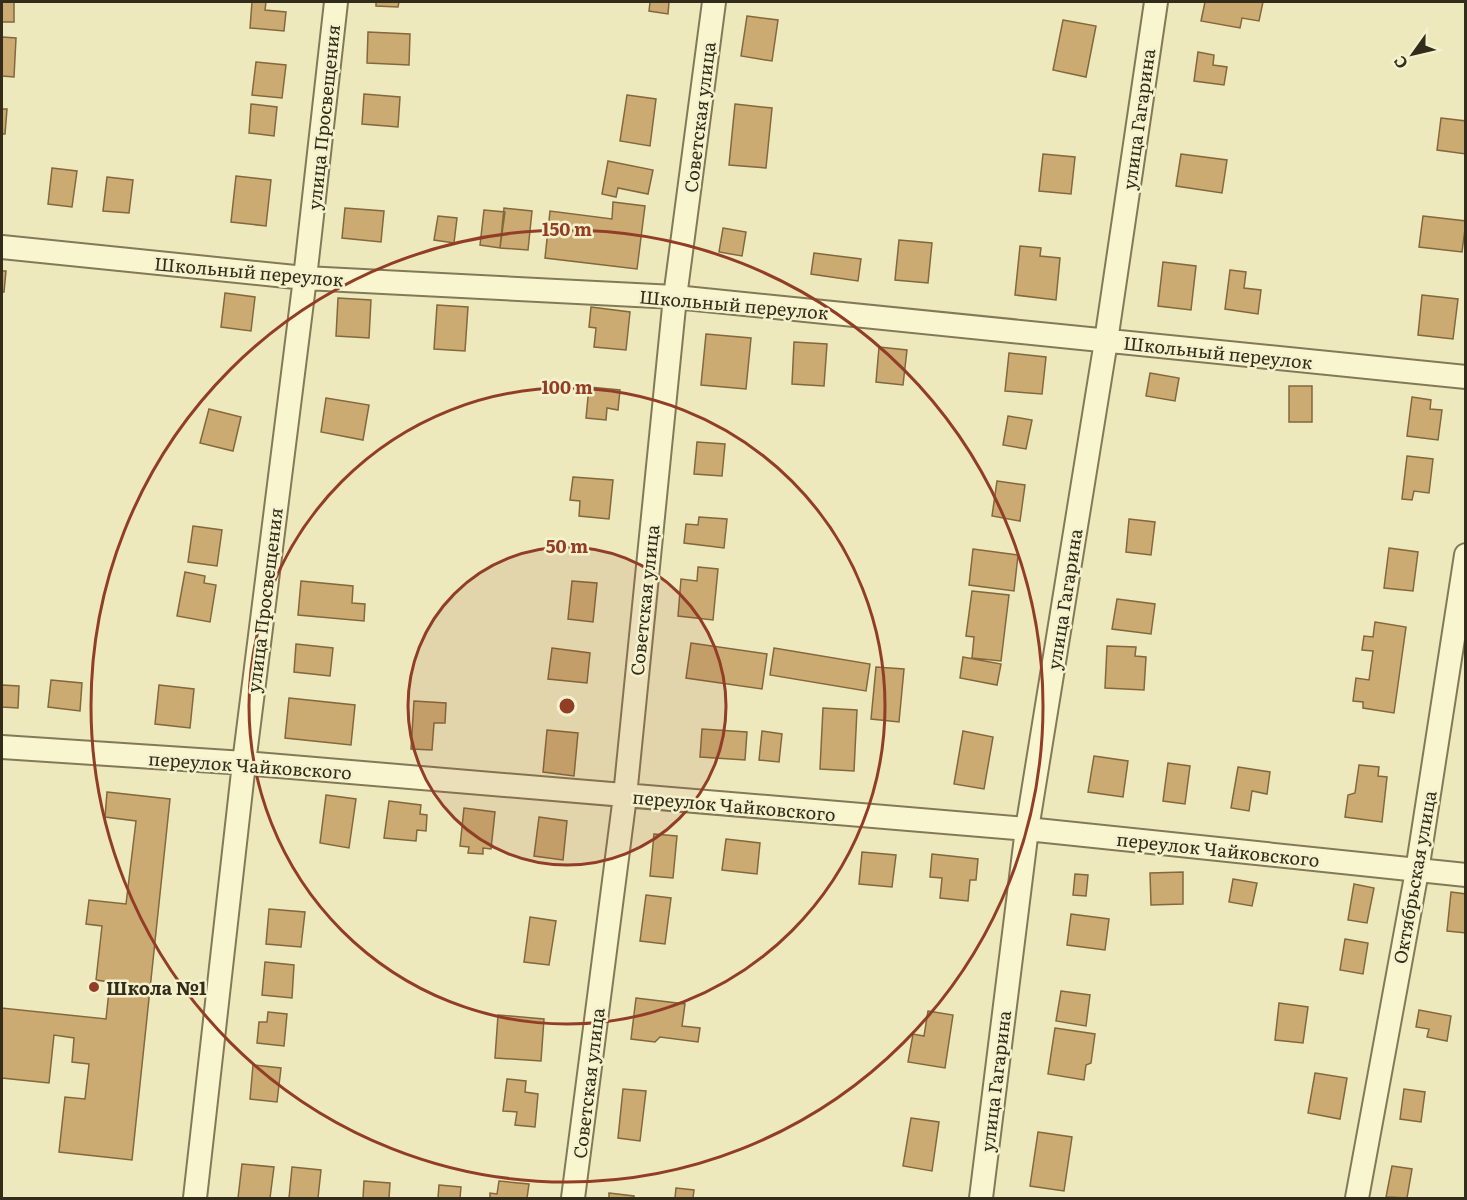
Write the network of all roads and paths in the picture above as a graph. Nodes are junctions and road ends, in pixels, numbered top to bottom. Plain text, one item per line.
1 (336, 2) edge
2 (714, 2) edge
3 (1156, 2) edge
4 (2, 247) edge
5 (305, 278) junction
6 (675, 297) junction
7 (1106, 340) junction
8 (1466, 378) edge
9 (1466, 555) edge
10 (2, 747) edge
11 (244, 763) junction
12 (625, 796) junction
13 (1027, 829) junction
14 (1417, 871) junction
15 (1466, 875) edge
16 (195, 1198) edge
17 (573, 1198) edge
18 (981, 1198) edge
19 (1357, 1198) edge

1 - 5 street, улица Просвещения
2 - 6 street, Советская улица
3 - 7 street, улица Гагарина
4 - 5 street, Школьный переулок
5 - 6 street, Школьный переулок
5 - 11 street, улица Просвещения
6 - 7 street, Школьный переулок
6 - 12 street, Советская улица
7 - 8 street, Школьный переулок
7 - 13 street, улица Гагарина
9 - 14 street, Октябрьская улица
10 - 11 street, переулок Чайковского
11 - 12 street, переулок Чайковского
11 - 16 street, улица Просвещения
12 - 13 street, переулок Чайковского
12 - 17 street, Советская улица
13 - 14 street, переулок Чайковского
13 - 18 street, улица Гагарина
14 - 15 street, переулок Чайковского
14 - 19 street, Октябрьская улица

